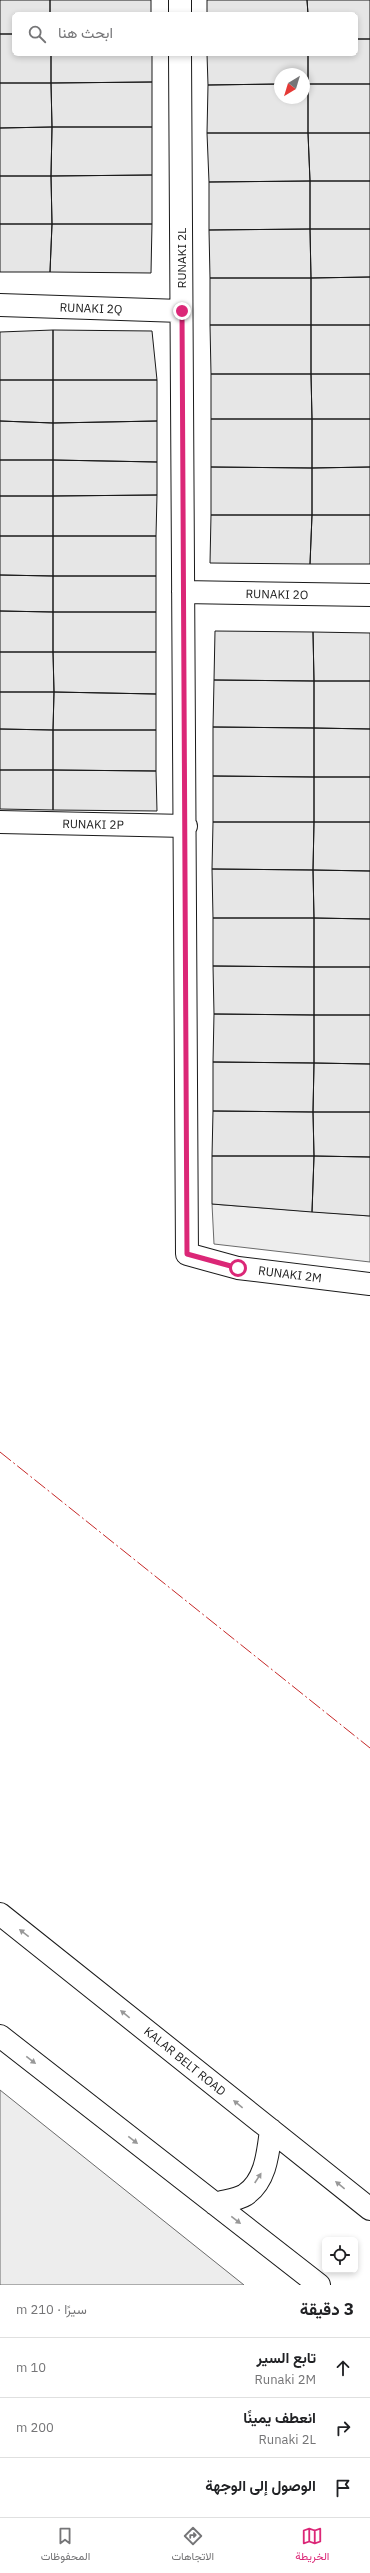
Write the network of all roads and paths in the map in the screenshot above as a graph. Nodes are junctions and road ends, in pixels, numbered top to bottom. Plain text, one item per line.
1 (180, 0) edge
2 (180, 12) edge
3 (180, 56) edge
4 (0, 305) edge
5 (182, 311) junction
6 (183, 592) junction
7 (370, 595) edge
8 (0, 822) edge
9 (186, 826) junction
10 (187, 1254) joint
11 (370, 1284) edge
12 (0, 1914) edge
13 (0, 2036) edge
14 (271, 2130) junction
15 (215, 2204) junction
16 (370, 2209) edge
17 (319, 2285) edge

1 - 2 main road
3 - 5 main road, RUNAKI 2L
4 - 5 main road, RUNAKI 2Q
5 - 6 main road, RUNAKI 2L
6 - 7 main road, RUNAKI 2O
6 - 9 main road, RUNAKI 2L
8 - 9 main road, RUNAKI 2P
9 - 10 main road, RUNAKI 2L
10 - 11 main road, RUNAKI 2M
14 -> 12 main road, KALAR BELT ROAD
13 -> 15 main road
15 -> 14 main road
16 -> 14 main road, KALAR BELT ROAD
15 -> 17 main road

